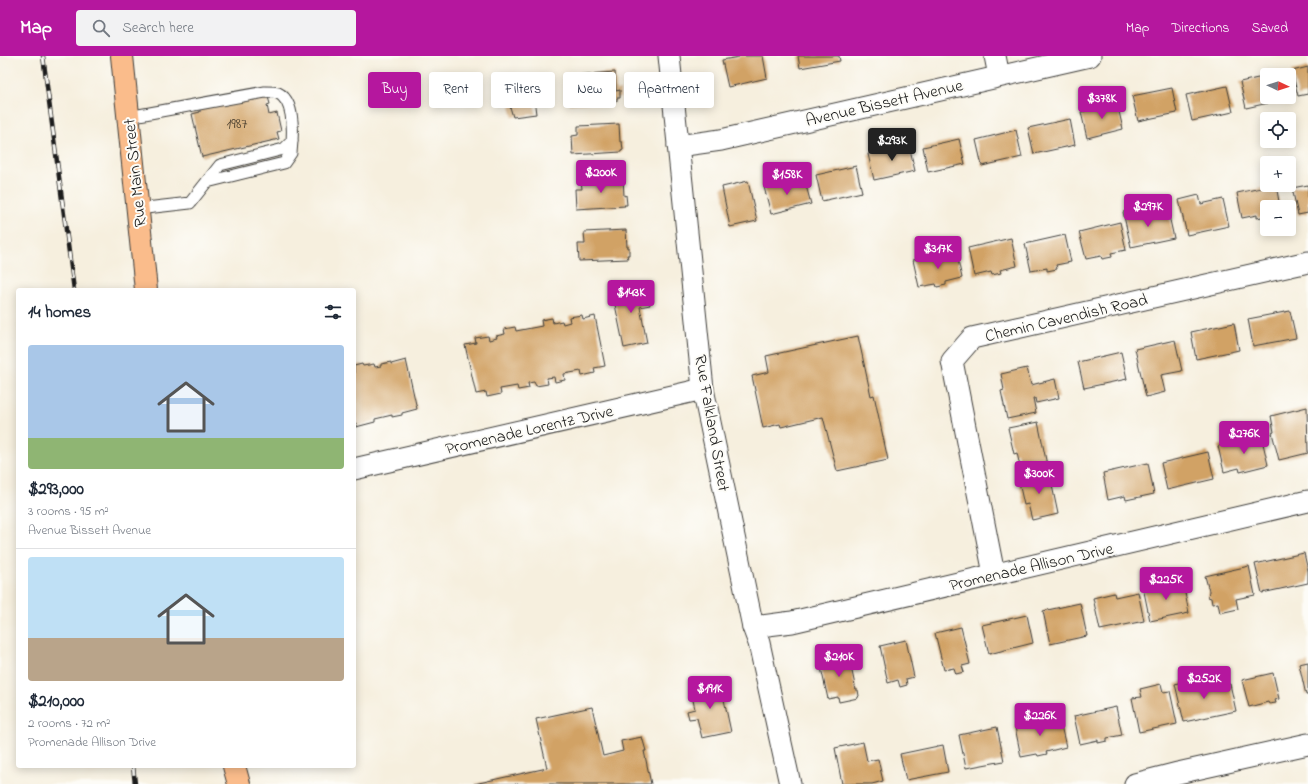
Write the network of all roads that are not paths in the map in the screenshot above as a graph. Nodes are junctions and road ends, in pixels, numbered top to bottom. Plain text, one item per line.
1 (122, 56) edge
2 (670, 56) edge
3 (994, 56) edge
4 (1090, 56) edge
5 (999, 76) junction
6 (128, 117) junction
7 (678, 146) junction
8 (137, 209) junction
9 (1308, 262) edge
10 (146, 288) edge
11 (703, 389) junction
12 (356, 469) edge
13 (1308, 501) edge
14 (994, 574) junction
15 (753, 627) junction
16 (1308, 744) edge
17 (235, 768) edge
18 (239, 784) edge
19 (790, 784) edge
20 (1135, 784) edge

1 - 6 main road, Rue Main Street
2 - 7 street, Rue Falkland Street
3 - 5 street
4 - 5 street, Avenue Bissett Avenue
5 - 7 street, Avenue Bissett Avenue
6 - 8 main road, Rue Main Street
6 - 8 lane
7 - 11 street, Rue Falkland Street
8 - 10 main road, Rue Main Street
9 - 14 street, Chemin Cavendish Road
11 - 12 street, Promenade Lorentz Drive
11 - 15 street, Rue Falkland Street
13 - 14 street, Promenade Allison Drive
14 - 15 street, Promenade Allison Drive
15 - 19 street, Rue Falkland Street
16 - 20 street
17 - 18 main road

